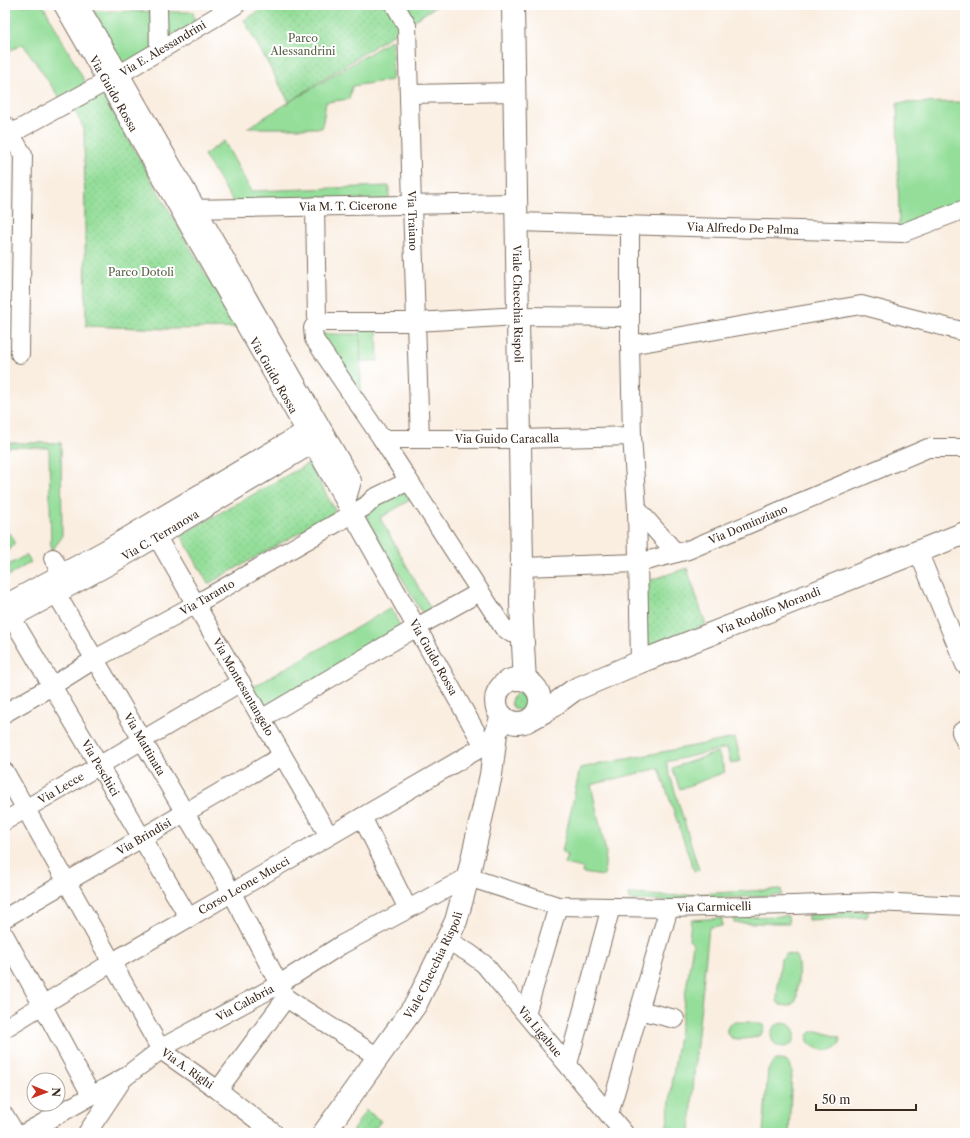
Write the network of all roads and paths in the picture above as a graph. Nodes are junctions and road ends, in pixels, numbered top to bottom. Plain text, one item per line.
1 (63, 5) edge
2 (158, 5) edge
3 (395, 5) edge
4 (513, 5) edge
5 (232, 6) edge
6 (84, 9) edge
7 (86, 44) junction
8 (159, 51) junction
9 (113, 78) junction
10 (515, 92) junction
11 (409, 94) junction
12 (7, 132) edge
13 (412, 205) junction
14 (315, 206) junction
15 (188, 209) junction
16 (965, 209) edge
17 (517, 212) junction
18 (630, 225) junction
19 (518, 316) junction
20 (629, 317) junction
21 (317, 322) junction
22 (416, 322) junction
23 (965, 332) edge
24 (630, 345) junction
25 (20, 354) dead end
26 (632, 436) junction
27 (309, 438) junction
28 (420, 439) junction
29 (520, 439) junction
30 (382, 440) junction
31 (965, 448) edge
32 (409, 481) junction
33 (349, 508) junction
34 (637, 509) junction
35 (965, 533) edge
36 (157, 537) junction
37 (918, 551) junction
38 (676, 553) junction
39 (53, 558) dead end
40 (638, 563) junction
41 (522, 567) junction
42 (62, 586) junction
43 (480, 592) junction
44 (521, 603) junction
45 (196, 604) junction
46 (7, 615) edge
47 (417, 627) junction
48 (516, 634) junction
49 (94, 659) junction
50 (640, 662) junction
51 (965, 665) edge
52 (241, 682) junction
53 (523, 685) junction
54 (52, 686) junction
55 (574, 690) junction
56 (5, 713) edge
57 (261, 719) junction
58 (529, 720) junction
59 (965, 730) edge
60 (494, 732) junction
61 (142, 741) junction
62 (965, 742) edge
63 (282, 756) junction
64 (99, 765) junction
65 (5, 772) edge
66 (491, 775) junction
67 (26, 809) junction
68 (185, 813) junction
69 (362, 817) junction
70 (5, 821) edge
71 (329, 836) junction
72 (142, 838) junction
73 (468, 877) junction
74 (66, 882) junction
75 (232, 893) junction
76 (428, 898) junction
77 (558, 906) junction
78 (965, 906) edge
79 (611, 907) junction
80 (669, 908) junction
81 (408, 909) junction
82 (459, 910) junction
83 (5, 918) edge
84 (189, 918) junction
85 (5, 936) edge
86 (447, 940) junction
87 (112, 963) junction
88 (282, 991) junction
89 (42, 1005) junction
90 (639, 1010) junction
91 (526, 1014) junction
92 (675, 1019) dead end
93 (5, 1028) edge
94 (160, 1050) junction
95 (378, 1057) junction
96 (568, 1064) junction
97 (125, 1077) junction
98 (218, 1090) junction
99 (91, 1095) junction
100 (609, 1114) junction
101 (5, 1116) edge
102 (15, 1133) edge
103 (25, 1133) edge
104 (87, 1133) edge
105 (274, 1133) edge
106 (324, 1133) edge
107 (624, 1133) edge

1 - 7 street, Via Guido Rossa
2 - 8 street
3 - 11 street, Via Traiano
4 - 10 main road, Viale Checchia Rispoli
5 - 8 street, Via E. Alessandrini
6 - 7 street
6 - 9 street
7 - 9 street, Via Guido Rossa
8 - 9 street, Via E. Alessandrini
9 - 12 street, Via E. Alessandrini
9 - 15 street, Via Guido Rossa
10 - 11 street
10 - 17 main road, Viale Checchia Rispoli
11 - 13 street, Via Traiano
12 - 25 street
13 - 14 street, Via M. T. Cicerone
13 - 17 street, Via M. T. Cicerone
13 - 22 street, Via Traiano
14 - 15 street, Via M. T. Cicerone
14 - 21 street
15 - 27 street, Via Guido Rossa
15 - 33 street
16 - 18 street, Via Alfredo De Palma
17 - 18 street, Via Alfredo De Palma
17 - 19 main road, Viale Checchia Rispoli
18 - 20 street
19 - 20 street
19 - 22 street
19 - 29 main road, Viale Checchia Rispoli
20 - 24 street
21 - 22 street
21 - 30 street
22 - 28 street, Via Traiano
23 - 24 street
24 - 26 street
26 - 29 street, Via Guido Caracalla
26 - 34 street
27 - 33 street, Via Guido Rossa
27 - 36 street, Via C. Terranova
27 - 42 street
28 - 29 street, Via Guido Caracalla
28 - 30 street, Via Guido Caracalla
29 - 41 main road, Viale Checchia Rispoli
30 - 32 street
31 - 38 street, Via Dominziano
32 - 33 street, Via Taranto
32 - 43 street
33 - 45 street, Via Taranto
33 - 47 street, Via Guido Rossa
34 - 38 street
34 - 40 street
35 - 37 main road, Via Rodolfo Morandi
36 - 42 street, Via C. Terranova
36 - 45 street, Via Montesantangelo
37 - 50 main road, Via Rodolfo Morandi
37 - 51 street
38 - 40 street, Via Dominziano
39 - 42 street, Via Mattinata
40 - 41 street, Via Dominziano
40 - 50 street
41 - 44 main road, Viale Checchia Rispoli
42 - 46 street
42 - 49 street, Via Mattinata
43 - 47 street
43 - 48 street
44 - 48 main road, Viale Checchia Rispoli
44 - 53 main road, Viale Checchia Rispoli
45 - 49 street, Via Taranto
45 - 52 street, Via Montesantangelo
46 - 54 street, Via Peschici
47 - 57 street
47 - 60 street, Via Guido Rossa
48 - 53 main road, Viale Checchia Rispoli
49 - 54 street, Via Taranto
49 - 61 street, Via Mattinata
50 - 55 main road, Via Rodolfo Morandi
52 - 57 street, Via Montesantangelo
52 - 61 street, Via Lecce
53 - 55 main road, Via Rodolfo Morandi
53 - 58 main road, Viale Checchia Rispoli
53 - 60 main road, Viale Checchia Rispoli
54 - 56 street, Via Taranto
54 - 64 street, Via Peschici
55 - 58 main road, Via Rodolfo Morandi
57 - 63 street, Via Montesantangelo
58 - 60 main road
58 - 66 main road, Viale Checchia Rispoli
59 - 62 street
60 - 66 main road, Viale Checchia Rispoli
60 - 69 street, Corso Leone Mucci
61 - 64 street, Via Lecce
61 - 68 street, Via Mattinata
63 - 68 street, Via Brindisi
63 - 71 street, Via Montesantangelo
64 - 67 street, Via Lecce
64 - 72 street, Via Peschici
65 - 67 street, Via A. Righi
66 - 73 main road, Viale Checchia Rispoli
67 - 70 street, Via Lecce
67 - 74 street, Via A. Righi
68 - 72 street, Via Brindisi
68 - 75 street, Via Mattinata
69 - 71 street, Corso Leone Mucci
69 - 81 street
71 - 75 street, Corso Leone Mucci
72 - 74 street, Via Brindisi
72 - 84 street, Via Peschici
73 - 76 street, Via Calabria
73 - 77 street, Via Carmicelli
73 - 82 main road, Viale Checchia Rispoli
74 - 83 street, Via Brindisi
74 - 87 street, Via A. Righi
75 - 84 street, Corso Leone Mucci
75 - 88 street, Via Mattinata
76 - 81 street, Via Calabria
76 - 82 street
77 - 79 street, Via Carmicelli
77 - 91 street
78 - 80 street, Via Carmicelli
79 - 80 street, Via Carmicelli
79 - 96 street
80 - 90 street
81 - 88 street, Via Calabria
82 - 86 main road, Viale Checchia Rispoli
84 - 87 street, Corso Leone Mucci
85 - 89 street
86 - 91 street, Via Ligabue
86 - 95 main road, Viale Checchia Rispoli
87 - 89 street, Corso Leone Mucci
87 - 94 street, Via A. Righi
88 - 94 street, Via Calabria
88 - 95 street
88 - 98 street
89 - 93 street, Corso Leone Mucci
89 - 99 street
90 - 92 street
90 - 100 street
91 - 96 street, Via Ligabue
94 - 97 street, Via Calabria
94 - 98 street, Via A. Righi
95 - 106 main road, Viale Checchia Rispoli
96 - 100 street, Via Ligabue
97 - 99 street, Via Calabria
97 - 104 street
98 - 105 street, Via A. Righi
99 - 103 street, Via Calabria
100 - 107 street, Via Ligabue
101 - 102 street

